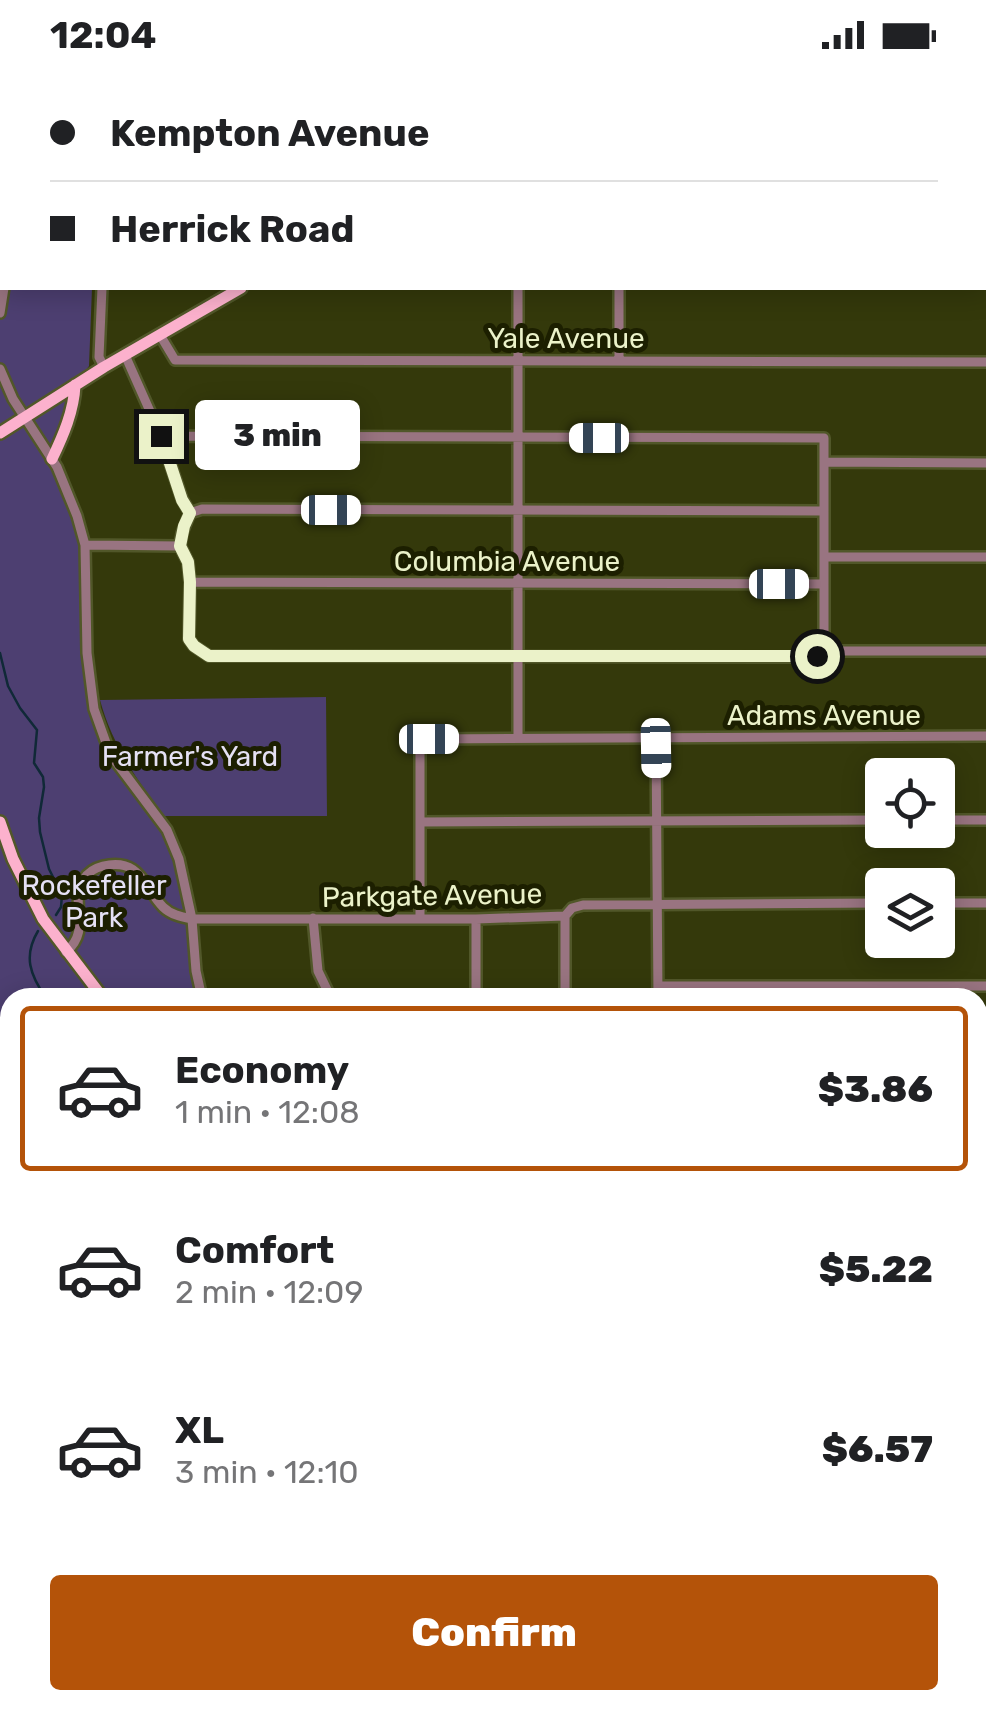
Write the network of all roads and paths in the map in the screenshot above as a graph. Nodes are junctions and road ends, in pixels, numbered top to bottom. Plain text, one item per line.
1 (102, 290) edge
2 (232, 290) edge
3 (518, 290) edge
4 (619, 290) edge
5 (160, 335) junction
6 (125, 355) junction
7 (518, 360) junction
8 (619, 361) junction
9 (986, 362) edge
10 (104, 367) junction
11 (0, 369) edge
12 (75, 385) junction
13 (25, 417) junction
14 (0, 432) edge
15 (161, 436) junction
16 (518, 437) junction
17 (52, 459) junction
18 (824, 462) junction
19 (986, 463) edge
20 (518, 510) junction
21 (824, 511) junction
22 (190, 513) junction
23 (86, 546) junction
24 (180, 546) junction
25 (825, 557) junction
26 (986, 557) edge
27 (190, 582) junction
28 (518, 583) junction
29 (824, 584) junction
30 (824, 651) junction
31 (986, 651) edge
32 (518, 657) junction
33 (986, 736) edge
34 (518, 738) junction
35 (656, 738) junction
36 (657, 820) junction
37 (865, 820) edge
38 (955, 820) edge
39 (986, 820) edge
40 (0, 822) edge
41 (420, 822) junction
42 (955, 903) edge
43 (986, 903) edge
44 (657, 904) junction
45 (865, 904) edge
46 (565, 916) junction
47 (314, 918) junction
48 (420, 918) junction
49 (476, 918) junction
50 (192, 919) junction
51 (66, 952) junction
52 (986, 986) edge
53 (94, 988) edge
54 (200, 988) edge
55 (326, 988) edge
56 (476, 988) edge
57 (565, 988) edge
58 (658, 988) edge
59 (877, 988) edge

1 - 10 street
2 - 5 main road
3 - 7 street
4 - 8 street
5 - 6 main road
5 - 7 street, Yale Avenue
6 - 10 main road
6 - 15 street
7 - 8 street, Yale Avenue
7 - 16 street
8 - 9 street, Yale Avenue
10 - 12 main road
11 - 13 street
12 - 13 main road
12 - 17 main road
13 - 14 main road
13 - 17 street
15 - 16 street
15 - 22 street
16 - 18 street
16 - 20 street
17 - 23 street
18 - 19 street
18 - 21 street
20 - 21 street
20 - 22 street
20 - 28 street
21 - 25 street
22 - 24 street
23 - 24 street
23 - 50 street
24 - 27 street
25 - 26 street
25 - 29 street
27 - 28 street, Columbia Avenue
27 - 32 street
28 - 29 street, Columbia Avenue
28 - 32 street
29 - 30 street
30 - 31 street
30 - 32 street
32 - 34 street
33 - 35 street, Adams Avenue
34 - 35 street, Adams Avenue
34 - 41 street, Adams Avenue
35 - 36 street
36 - 37 street
36 - 41 street
36 - 44 street
38 - 39 street
40 - 51 main road
41 - 48 street
42 - 43 street
44 - 45 street, Parkgate Avenue
44 - 46 street, Parkgate Avenue
44 - 58 street
46 - 49 street, Parkgate Avenue
46 - 57 street
47 - 48 street, Parkgate Avenue
47 - 50 street, Parkgate Avenue
47 - 55 street
48 - 49 street, Parkgate Avenue
49 - 56 street
50 - 51 street
50 - 54 street
51 - 53 main road
52 - 59 street

